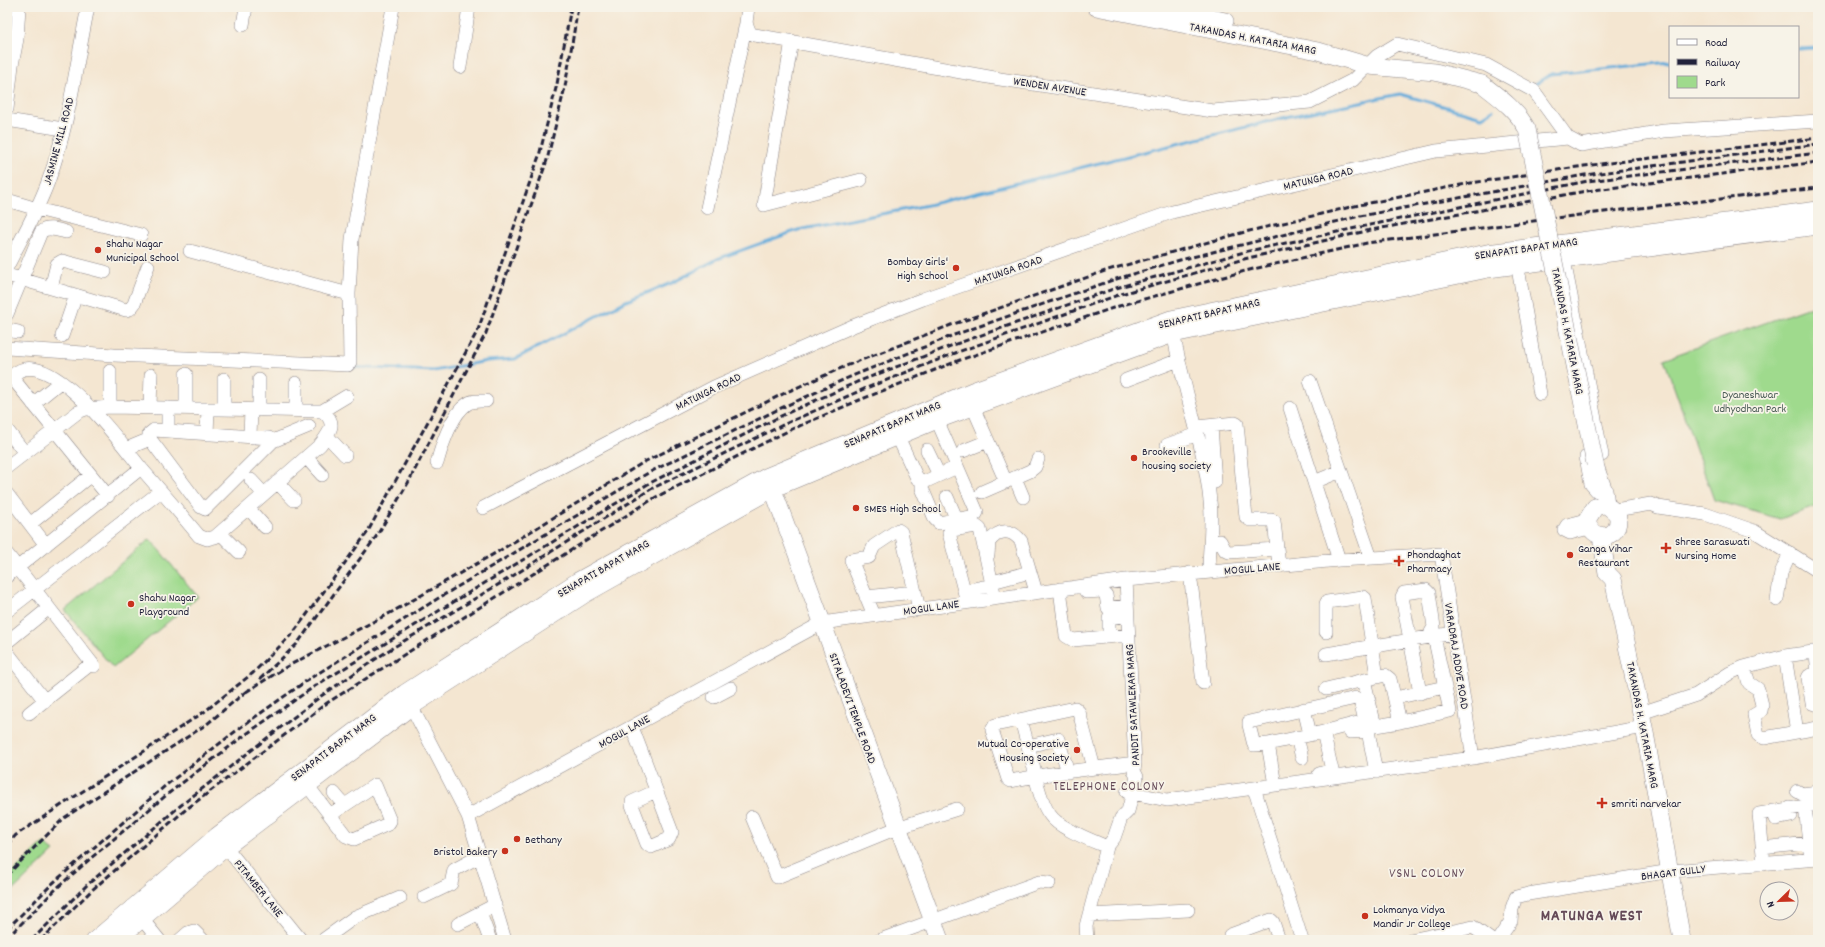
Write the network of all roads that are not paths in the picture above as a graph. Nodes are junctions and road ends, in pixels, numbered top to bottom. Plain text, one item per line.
1 (19, 7) edge
2 (88, 7) edge
3 (246, 7) edge
4 (393, 7) edge
5 (469, 7) edge
6 (748, 7) edge
7 (1096, 7) edge
8 (1161, 7) edge
9 (1187, 19) junction
10 (746, 23) junction
11 (243, 25) dead end
12 (792, 41) junction
13 (1377, 63) junction
14 (460, 67) dead end
15 (7, 109) edge
16 (7, 120) edge
17 (1818, 121) edge
18 (63, 129) junction
19 (1568, 138) junction
20 (861, 180) dead end
21 (7, 200) edge
22 (707, 208) dead end
23 (37, 209) junction
24 (1815, 219) edge
25 (66, 232) dead end
26 (141, 235) dead end
27 (11, 249) edge
28 (190, 251) dead end
29 (1558, 255) junction
30 (1516, 257) junction
31 (148, 266) dead end
32 (7, 268) edge
33 (105, 272) dead end
34 (7, 275) edge
35 (22, 279) junction
36 (51, 288) junction
37 (349, 294) junction
38 (76, 295) junction
39 (7, 314) edge
40 (1172, 327) junction
41 (62, 336) dead end
42 (7, 348) edge
43 (1179, 360) junction
44 (110, 371) dead end
45 (186, 374) dead end
46 (151, 375) dead end
47 (224, 379) dead end
48 (259, 380) dead end
49 (1126, 380) dead end
50 (1310, 381) dead end
51 (60, 382) junction
52 (296, 383) dead end
53 (1002, 389) junction
54 (1540, 394) dead end
55 (347, 396) dead end
56 (486, 401) dead end
57 (33, 404) junction
58 (110, 407) junction
59 (973, 407) junction
60 (150, 408) junction
61 (168, 408) junction
62 (186, 408) junction
63 (208, 408) junction
64 (1290, 408) dead end
65 (92, 409) junction
66 (224, 409) junction
67 (255, 410) junction
68 (296, 410) junction
69 (322, 411) junction
70 (934, 414) junction
71 (309, 426) dead end
72 (1211, 426) junction
73 (7, 430) edge
74 (55, 430) junction
75 (1197, 430) junction
76 (168, 431) junction
77 (207, 434) junction
78 (250, 436) junction
79 (327, 436) junction
80 (898, 436) junction
81 (150, 439) junction
82 (273, 441) junction
83 (988, 441) junction
84 (1167, 445) dead end
85 (126, 449) junction
86 (927, 450) dead end
87 (963, 451) dead end
88 (25, 453) junction
89 (345, 455) dead end
90 (306, 457) junction
91 (1038, 459) dead end
92 (437, 463) dead end
93 (170, 466) junction
94 (7, 467) edge
95 (957, 467) junction
96 (141, 468) junction
97 (1341, 471) junction
98 (91, 475) junction
99 (322, 475) dead end
100 (939, 475) junction
101 (152, 480) junction
102 (251, 480) dead end
103 (1010, 480) junction
104 (277, 482) junction
105 (924, 482) junction
106 (1314, 482) junction
107 (770, 483) junction
108 (161, 491) junction
109 (982, 492) dead end
110 (190, 493) junction
111 (7, 494) edge
112 (264, 494) junction
113 (1604, 495) junction
114 (108, 496) junction
115 (947, 497) dead end
116 (1023, 497) dead end
117 (294, 500) dead end
118 (174, 507) junction
119 (248, 508) junction
120 (483, 508) dead end
121 (957, 520) junction
122 (30, 524) junction
123 (265, 527) dead end
124 (1219, 528) dead end
125 (1597, 529) junction
126 (1564, 530) dead end
127 (220, 533) junction
128 (1220, 541) dead end
129 (46, 545) junction
130 (1277, 549) junction
131 (238, 552) dead end
132 (1790, 553) junction
133 (7, 554) edge
134 (1441, 554) joint
135 (1371, 558) junction
136 (1339, 560) junction
137 (1278, 566) junction
138 (17, 568) junction
139 (1818, 570) edge
140 (1030, 572) junction
141 (1209, 572) junction
142 (1190, 574) junction
143 (7, 576) edge
144 (1126, 580) junction
145 (994, 583) junction
146 (34, 589) junction
147 (1077, 590) junction
148 (915, 592) junction
149 (1036, 592) junction
150 (1060, 592) junction
151 (966, 596) junction
152 (866, 597) junction
153 (998, 597) junction
154 (1777, 600) dead end
155 (1127, 606) junction
156 (49, 608) junction
157 (919, 609) junction
158 (7, 611) edge
159 (874, 615) junction
160 (822, 623) junction
161 (1326, 632) dead end
162 (1454, 633) junction
163 (1128, 634) junction
164 (1109, 636) junction
165 (1432, 636) junction
166 (1409, 640) junction
167 (7, 642) edge
168 (1372, 646) junction
169 (7, 652) edge
170 (1326, 654) dead end
171 (1785, 656) junction
172 (1744, 667) junction
173 (1818, 673) edge
174 (1377, 677) junction
175 (1364, 680) junction
176 (1203, 683) dead end
177 (1445, 687) junction
178 (730, 688) dead end
179 (1326, 689) dead end
180 (1420, 692) junction
181 (714, 697) dead end
182 (1395, 698) junction
183 (408, 700) junction
184 (45, 701) junction
185 (1818, 705) edge
186 (1304, 709) junction
187 (29, 713) dead end
188 (1021, 720) junction
189 (1643, 720) junction
190 (1400, 722) junction
191 (632, 727) junction
192 (1818, 728) edge
193 (1324, 732) junction
194 (1797, 732) junction
195 (1304, 736) junction
196 (1268, 744) junction
197 (1028, 746) junction
198 (1302, 758) dead end
199 (1473, 758) junction
200 (1135, 767) junction
201 (1375, 767) junction
202 (1094, 768) junction
203 (1068, 772) junction
204 (1340, 773) junction
205 (1037, 780) junction
206 (1274, 782) junction
207 (320, 787) junction
208 (1254, 788) junction
209 (656, 791) dead end
210 (1797, 791) dead end
211 (1130, 792) junction
212 (1818, 792) edge
213 (1818, 804) edge
214 (344, 805) junction
215 (1805, 806) junction
216 (958, 809) dead end
217 (330, 815) junction
218 (468, 816) junction
219 (752, 817) dead end
220 (898, 828) junction
221 (221, 842) junction
222 (1814, 843) edge
223 (1107, 847) junction
224 (1762, 848) junction
225 (480, 856) junction
226 (1815, 859) edge
227 (1764, 864) junction
228 (1671, 871) junction
229 (1049, 884) dead end
230 (424, 897) dead end
231 (155, 898) junction
232 (400, 898) dead end
233 (495, 905) junction
234 (1188, 910) dead end
235 (480, 913) junction
236 (142, 919) junction
237 (1088, 921) junction
238 (933, 922) junction
239 (458, 924) dead end
240 (1230, 935) dead end
241 (202, 939) dead end
242 (95, 940) edge
243 (117, 940) edge
244 (159, 940) edge
245 (180, 940) edge
246 (301, 940) edge
247 (323, 940) edge
248 (490, 940) edge
249 (505, 940) edge
250 (880, 940) edge
251 (940, 940) edge
252 (1080, 940) edge
253 (1087, 940) edge
254 (1280, 940) edge
255 (1302, 940) edge
256 (1410, 940) edge
257 (1491, 940) edge
258 (1498, 940) edge
259 (1682, 940) edge

1 - 15 street
2 - 18 street, JASMINE MILL ROAD
3 - 11 street
4 - 37 street
5 - 14 street
6 - 10 street
7 - 9 main road, TAKANDAS H. KATARIA MARG
8 - 9 main road, TAKANDAS H. KATARIA MARG
9 - 13 main road, TAKANDAS H. KATARIA MARG
10 - 12 street, WENDEN AVENUE
10 - 22 street
12 - 13 street, WENDEN AVENUE
12 - 20 street
13 - 19 street, WENDEN AVENUE
13 - 113 main road, TAKANDAS H. KATARIA MARG, bridge
16 - 18 street
17 - 19 street
18 - 23 street, JASMINE MILL ROAD
19 - 120 street, MATUNGA ROAD
21 - 23 street
23 - 26 street
23 - 27 street, JASMINE MILL ROAD
24 - 29 main road, SENAPATI BAPAT MARG
25 - 35 street
27 - 32 street, JASMINE MILL ROAD
28 - 37 street
29 - 30 main road, SENAPATI BAPAT MARG
29 - 113 street
30 - 40 main road, SENAPATI BAPAT MARG
30 - 54 street
31 - 38 street
33 - 36 street
34 - 35 street
35 - 36 street
35 - 39 street
36 - 38 street
37 - 42 street
38 - 41 street
40 - 43 street
40 - 53 main road, SENAPATI BAPAT MARG
43 - 49 street
43 - 75 street
44 - 58 street
45 - 62 street
46 - 60 street
47 - 66 street
48 - 67 street
50 - 97 street
51 - 57 street
51 - 57 street
51 - 65 street
52 - 68 street
53 - 59 main road, SENAPATI BAPAT MARG
53 - 70 main road, SENAPATI BAPAT MARG
55 - 69 street
56 - 92 street
57 - 74 street
58 - 60 street
58 - 65 street
59 - 70 main road, SENAPATI BAPAT MARG
59 - 83 street
60 - 61 street
61 - 62 street
61 - 76 street
62 - 63 street
63 - 66 street
63 - 77 street
64 - 106 street
65 - 74 street
65 - 85 street
66 - 67 street
67 - 68 street
67 - 78 street
68 - 69 street
69 - 79 street
70 - 80 main road, SENAPATI BAPAT MARG
70 - 95 street
70 - 107 main road, SENAPATI BAPAT MARG
71 - 82 street
72 - 75 street
72 - 124 street
72 - 130 street
73 - 88 street
74 - 88 street
74 - 98 street
75 - 84 street
75 - 141 street
76 - 77 street
76 - 81 street
77 - 78 street
78 - 82 street
79 - 89 street
79 - 90 street
80 - 105 street
80 - 107 main road, SENAPATI BAPAT MARG
81 - 85 street
81 - 93 street
82 - 110 street
83 - 87 street
83 - 103 street
85 - 96 street
86 - 100 street
88 - 94 street
90 - 99 street
90 - 104 street
91 - 103 street
93 - 101 street
93 - 110 street
95 - 100 street
95 - 121 street
96 - 101 street
96 - 114 street
97 - 106 street
97 - 135 street
98 - 114 street
98 - 122 street
100 - 105 street
101 - 108 street
102 - 112 street
103 - 109 street
103 - 116 street
104 - 112 street
104 - 117 street
105 - 121 street
106 - 136 street
107 - 160 main road, SITALADEVI TEMPLE ROAD
107 - 183 main road, SENAPATI BAPAT MARG
108 - 118 street
108 - 146 street
110 - 118 street
111 - 122 street
112 - 119 street
113 - 125 main road
113 - 125 main road
113 - 132 street
114 - 129 street
115 - 121 street
118 - 127 street
119 - 123 street
119 - 127 street
122 - 129 street
125 - 126 street
125 - 189 main road, TAKANDAS H. KATARIA MARG
127 - 131 street
128 - 130 street
129 - 138 street
130 - 137 street
132 - 139 street
132 - 154 street
133 - 138 street
134 - 135 street, MOGUL LANE
134 - 162 street, VARADRAJ ADDYE ROAD
135 - 136 street, MOGUL LANE
136 - 137 street, MOGUL LANE
137 - 141 street, MOGUL LANE
138 - 143 street
138 - 146 street
140 - 145 street
140 - 145 street
140 - 149 street
141 - 142 street, MOGUL LANE
142 - 144 street, MOGUL LANE
142 - 176 street
144 - 147 street, MOGUL LANE
144 - 155 street, PANDIT SATAWLEKAR MARG
145 - 151 street
145 - 151 street
145 - 153 street
146 - 156 street
146 - 158 street
147 - 150 street, MOGUL LANE
147 - 155 street
148 - 152 street
148 - 152 street
148 - 157 street
149 - 150 street, MOGUL LANE
149 - 153 street, MOGUL LANE
150 - 164 street
151 - 153 street, MOGUL LANE
151 - 157 street, MOGUL LANE
152 - 159 street
155 - 163 street, PANDIT SATAWLEKAR MARG
155 - 164 street
156 - 167 street
156 - 184 street
157 - 159 street, MOGUL LANE
159 - 160 street, MOGUL LANE
160 - 191 street, MOGUL LANE
160 - 220 main road, SITALADEVI TEMPLE ROAD
161 - 168 street
162 - 165 street
162 - 199 street, VARADRAJ ADDYE ROAD
163 - 164 street
163 - 200 street, PANDIT SATAWLEKAR MARG
165 - 166 street
165 - 166 street
165 - 177 street
166 - 168 street
166 - 180 street
168 - 170 street
168 - 174 street
169 - 184 street
171 - 172 street
171 - 173 street
171 - 194 street
172 - 189 street
172 - 194 street
173 - 185 street
174 - 175 street
174 - 182 street
175 - 179 street
175 - 190 street
177 - 180 street
177 - 190 street
178 - 181 street
180 - 182 street
182 - 190 street
183 - 207 main road, SENAPATI BAPAT MARG
183 - 218 street
183 - 221 main road, SENAPATI BAPAT MARG
184 - 187 street
186 - 193 street
186 - 195 street
186 - 196 street
188 - 197 street
188 - 202 street
188 - 205 street
189 - 199 street
189 - 228 main road, TAKANDAS H. KATARIA MARG
191 - 209 street
191 - 218 street, MOGUL LANE
192 - 194 street
193 - 195 street
193 - 206 street
195 - 196 street
195 - 198 street
196 - 206 street
197 - 203 street
197 - 205 street
199 - 201 street
200 - 202 street
200 - 211 street, PANDIT SATAWLEKAR MARG
201 - 204 street
201 - 204 street
202 - 203 street
203 - 205 street
204 - 206 street
205 - 223 street
206 - 208 street
207 - 214 street
207 - 217 street
207 - 221 main road, SENAPATI BAPAT MARG
208 - 211 street
208 - 255 street
210 - 212 street
211 - 223 street, PANDIT SATAWLEKAR MARG
213 - 215 street
214 - 217 street
214 - 217 street
215 - 222 street
215 - 224 street
216 - 220 street
218 - 225 street
219 - 220 street
220 - 238 main road, SITALADEVI TEMPLE ROAD
221 - 231 main road, SENAPATI BAPAT MARG
221 - 246 street, PITAMBER LANE
222 - 224 street
222 - 226 street
223 - 237 street, PANDIT SATAWLEKAR MARG
224 - 227 street
225 - 230 street
225 - 233 street
226 - 227 street, BHAGAT GULLY
227 - 228 street, BHAGAT GULLY
228 - 258 street, BHAGAT GULLY
228 - 259 main road, TAKANDAS H. KATARIA MARG
229 - 238 street
231 - 236 main road, SENAPATI BAPAT MARG
231 - 242 main road, SENAPATI BAPAT MARG
232 - 247 street
233 - 235 street
233 - 249 street
234 - 237 street
235 - 239 street
235 - 248 street
236 - 243 main road, SENAPATI BAPAT MARG
236 - 244 street
237 - 252 street
237 - 253 street, PANDIT SATAWLEKAR MARG
238 - 250 street
238 - 251 main road, SITALADEVI TEMPLE ROAD
240 - 254 street
241 - 245 street
256 - 257 street

